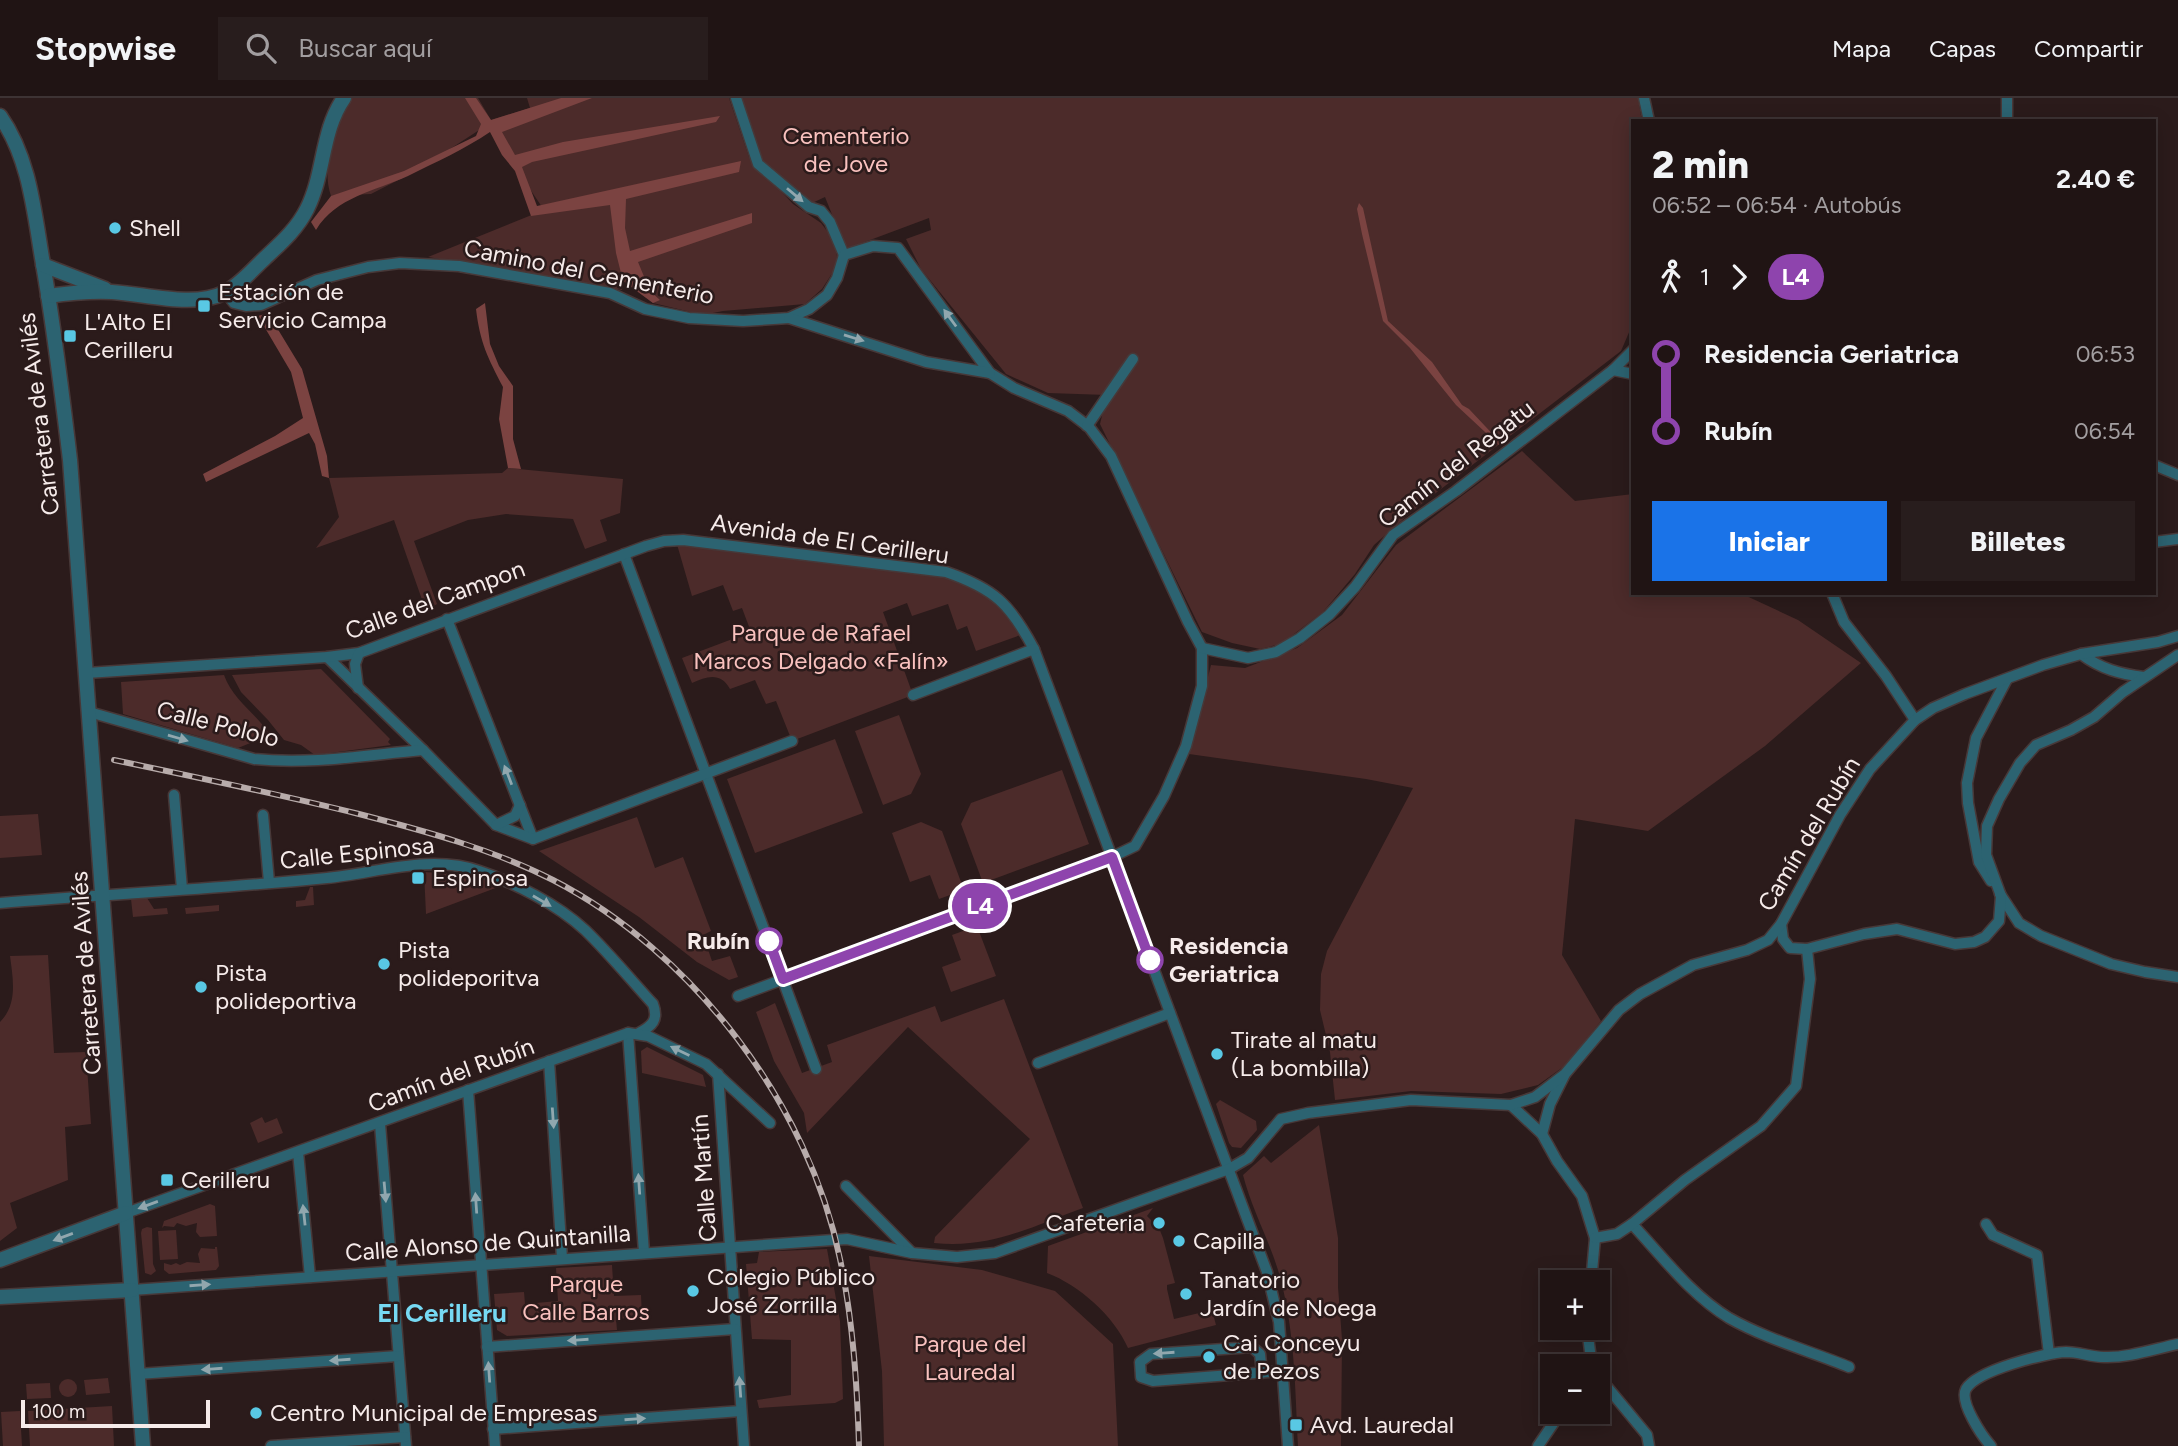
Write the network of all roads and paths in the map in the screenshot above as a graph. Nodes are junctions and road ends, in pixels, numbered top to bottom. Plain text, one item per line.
1 (736, 98) edge
2 (1644, 98) edge
3 (2007, 98) edge
4 (343, 99) edge
5 (1, 118) edge
6 (1649, 119) edge
7 (2007, 119) edge
8 (844, 255) junction
9 (43, 265) junction
10 (113, 292) junction
11 (225, 292) junction
12 (48, 296) junction
13 (789, 318) junction
14 (1631, 352) edge
15 (1133, 359) dead end
16 (1613, 370) junction
17 (990, 373) junction
18 (1631, 374) edge
19 (1087, 426) junction
20 (2156, 466) edge
21 (2178, 475) edge
22 (2178, 538) edge
23 (2156, 542) edge
24 (624, 554) junction
25 (1833, 595) edge
26 (447, 620) junction
27 (2178, 636) edge
28 (1202, 648) junction
29 (1034, 649) junction
30 (359, 653) junction
31 (2081, 654) junction
32 (2178, 655) edge
33 (327, 657) junction
34 (87, 673) junction
35 (2144, 677) junction
36 (2007, 679) junction
37 (1985, 686) junction
38 (358, 688) junction
39 (913, 695) dead end
40 (1996, 698) junction
41 (89, 712) junction
42 (1914, 720) junction
43 (792, 741) dead end
44 (423, 750) junction
45 (706, 773) junction
46 (174, 795) dead end
47 (520, 805) junction
48 (263, 815) dead end
49 (496, 825) junction
50 (533, 839) junction
51 (1112, 857) junction
52 (269, 882) junction
53 (182, 889) junction
54 (103, 894) junction
55 (2001, 896) junction
56 (0, 903) edge
57 (1781, 924) junction
58 (1807, 949) junction
59 (2178, 976) edge
60 (783, 979) junction
61 (738, 996) dead end
62 (1170, 1013) junction
63 (634, 1033) junction
64 (550, 1061) junction
65 (1038, 1063) dead end
66 (816, 1069) dead end
67 (718, 1074) junction
68 (1565, 1074) junction
69 (468, 1090) junction
70 (1511, 1105) junction
71 (380, 1124) junction
72 (770, 1124) dead end
73 (1542, 1134) junction
74 (298, 1152) junction
75 (1228, 1169) junction
76 (846, 1186) dead end
77 (126, 1213) junction
78 (1632, 1224) junction
79 (1986, 1224) dead end
80 (1595, 1238) junction
81 (847, 1239) joint
82 (729, 1246) junction
83 (644, 1252) junction
84 (912, 1253) junction
85 (562, 1258) junction
86 (0, 1261) edge
87 (481, 1264) junction
88 (1592, 1270) edge
89 (392, 1271) junction
90 (310, 1277) junction
91 (132, 1290) junction
92 (0, 1297) edge
93 (735, 1329) junction
94 (2178, 1344) edge
95 (487, 1347) junction
96 (2049, 1354) junction
97 (398, 1356) junction
98 (1849, 1367) dead end
99 (1283, 1371) junction
100 (1262, 1373) junction
101 (138, 1374) junction
102 (1610, 1392) edge
103 (741, 1411) junction
104 (1553, 1424) edge
105 (493, 1429) junction
106 (405, 1441) edge
107 (1648, 1441) edge
108 (143, 1446) edge
109 (271, 1446) edge
110 (495, 1446) edge
111 (744, 1446) edge
112 (1288, 1446) edge
113 (1538, 1446) edge
114 (1659, 1446) edge
115 (1991, 1446) edge

1 -> 8 street
2 - 6 street
3 - 7 street
4 - 11 street
5 - 9 street, Carretera de Avilés
8 - 13 street, Camino del Cementerio
17 -> 8 street, Camino del Cementerio
9 - 10 street
9 - 12 street, Carretera de Avilés
10 - 11 street
10 - 12 street
11 - 13 street, Camino del Cementerio
12 - 34 street, Carretera de Avilés
13 -> 17 street, Camino del Cementerio
14 - 16 street, Camín del Regatu
15 - 19 street
16 - 18 street
16 - 28 street, Camín del Regatu
17 - 19 street, Camino del Cementerio
19 - 28 street, Camino del Cementerio
20 - 21 street
22 - 23 street
24 - 26 street, Calle del Campon
24 - 29 street, Avenida de El Cerilleru
24 - 45 street
25 - 42 street
26 - 30 street, Calle del Campon
47 -> 26 street
27 - 31 street, Camín del Rubín
28 - 51 street, Camino del Cementerio
29 - 39 street
29 - 51 street, Avenida de El Cerilleru
30 - 33 street, Calle del Campon
30 - 38 street
31 - 35 street
31 - 36 street, Camín del Rubín
32 - 35 street
33 - 34 street, Calle del Campon
33 - 38 street
34 - 41 street, Carretera de Avilés
35 - 55 street
36 - 37 street, Camín del Rubín
36 - 40 street
37 - 40 street
37 - 42 street, Camín del Rubín
38 - 44 street
40 - 55 street
41 -> 44 street, Calle Pololo
41 - 54 street, Carretera de Avilés
42 - 57 street, Camín del Rubín
43 - 45 street
44 - 49 street
45 - 50 street
45 - 60 street
46 - 53 street
47 - 49 street
47 - 50 street
48 - 52 street
49 - 50 street
51 - 60 street
51 - 62 street, Avenida de El Cerilleru
52 - 53 street, Calle Espinosa
52 -> 63 street, Calle Espinosa
53 - 54 street, Calle Espinosa
54 - 56 street, Calle Espinosa
54 - 77 street, Carretera de Avilés
55 - 58 street
55 - 59 street
57 - 58 street
57 - 68 street, Camín del Rubín
58 - 78 street
60 - 61 street
60 - 66 street
62 - 65 street
62 - 75 street, Avenida de El Cerilleru
63 - 64 street, Camín del Rubín
67 -> 63 street
83 -> 63 street
64 - 69 street, Camín del Rubín
64 -> 85 street
67 - 72 street
67 - 82 street, Calle Martín
68 - 70 street, Camín del Rubín
68 - 73 street
69 - 71 street, Camín del Rubín
87 -> 69 street
70 - 73 street
70 - 75 street, Camín del Rubín
71 - 74 street, Camín del Rubín
71 -> 89 street
73 - 80 street
74 -> 77 street, Camín del Rubín
90 -> 74 street
75 - 84 street, Camín del Rubín
75 - 99 street, Avenida de El Cerilleru
76 - 84 street
77 -> 86 street
77 - 91 street, Carretera de Avilés
78 - 80 street
78 - 98 street
79 - 96 street
80 - 88 street
81 - 82 street, Calle Alonso de Quintanilla
81 - 84 street, Camín del Rubín
82 - 83 street, Calle Alonso de Quintanilla
82 - 93 street, Calle Martín
83 - 85 street, Calle Alonso de Quintanilla
85 - 87 street, Calle Alonso de Quintanilla
87 - 89 street, Calle Alonso de Quintanilla
87 - 95 street
89 - 90 street, Calle Alonso de Quintanilla
89 - 97 street
91 -> 90 street, Calle Alonso de Quintanilla
91 - 92 street
91 - 101 street, Carretera de Avilés
93 -> 95 street
103 -> 93 street, Calle Martín
94 - 96 street
105 -> 95 street
96 - 115 street
97 -> 101 street
97 - 106 street
99 - 100 street
99 - 112 street, Avenida de El Cerilleru
100 -> 100 street
101 - 108 street, Carretera de Avilés
102 - 107 street
105 -> 103 street
103 - 111 street, Calle Martín
104 - 113 street
105 - 110 street
106 - 109 street
107 - 114 street

